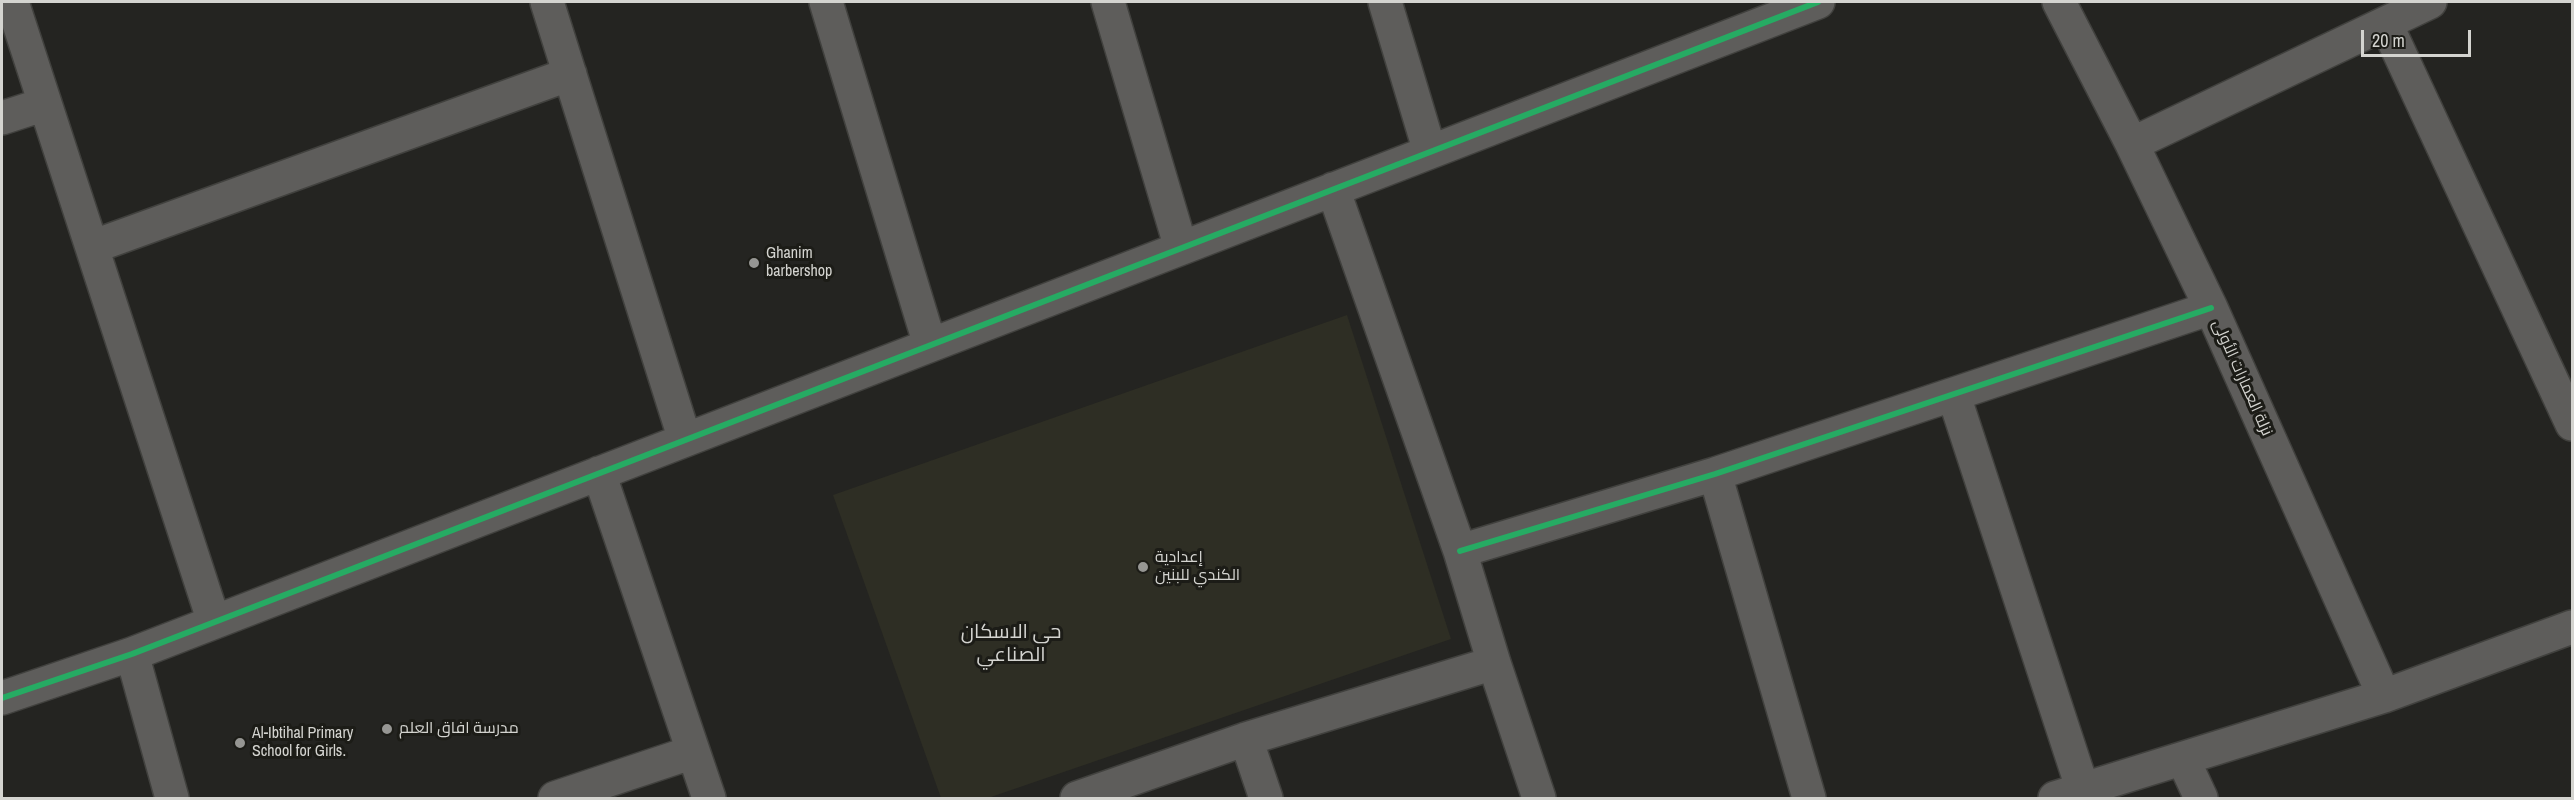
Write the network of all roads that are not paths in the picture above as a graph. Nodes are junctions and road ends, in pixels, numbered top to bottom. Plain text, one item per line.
1 (12, 2) edge
2 (547, 2) edge
3 (826, 2) edge
4 (1108, 2) edge
5 (1385, 2) edge
6 (1818, 2) edge
7 (2059, 2) edge
8 (2430, 2) edge
9 (2386, 24) junction
10 (570, 74) junction
11 (45, 104) junction
12 (2, 118) edge
13 (2132, 144) junction
14 (1430, 152) junction
15 (1333, 189) junction
16 (92, 247) junction
17 (1181, 248) junction
18 (2211, 308) junction
19 (930, 345) junction
20 (1954, 396) junction
21 (2572, 424) edge
22 (685, 440) junction
23 (599, 473) junction
24 (1715, 474) junction
25 (1460, 551) junction
26 (214, 622) junction
27 (2572, 627) edge
28 (132, 654) junction
29 (1494, 663) junction
30 (2384, 696) junction
31 (2, 698) edge
32 (1246, 739) junction
33 (693, 752) junction
34 (2182, 759) junction
35 (2069, 794) edge
36 (172, 798) edge
37 (555, 798) edge
38 (709, 798) edge
39 (1077, 798) edge
40 (1266, 798) edge
41 (1539, 798) edge
42 (1809, 798) edge
43 (2201, 798) edge

1 - 11 street
2 - 10 street
3 - 19 street
4 - 17 street
5 - 14 street
6 - 14 street
7 - 13 street, نزلة العمارات الأولى
8 - 9 street
9 - 13 street
9 - 21 street
10 - 16 street
10 - 22 street
11 - 12 street
11 - 16 street
13 - 18 street, نزلة العمارات الأولى
14 - 15 street
15 - 17 street
15 - 25 street
16 - 26 street
17 - 19 street
18 - 20 street
18 - 30 street, نزلة العمارات الأولى
19 - 22 street
20 - 24 street
20 - 35 street
22 - 23 street
23 - 26 street
23 - 33 street
24 - 25 street
24 - 42 street
25 - 29 street
26 - 28 street
27 - 30 street
28 - 31 street
28 - 36 street
29 - 32 street
29 - 41 street
30 - 34 street
32 - 39 street
32 - 40 street
33 - 37 street
33 - 38 street
34 - 35 street
34 - 43 street

